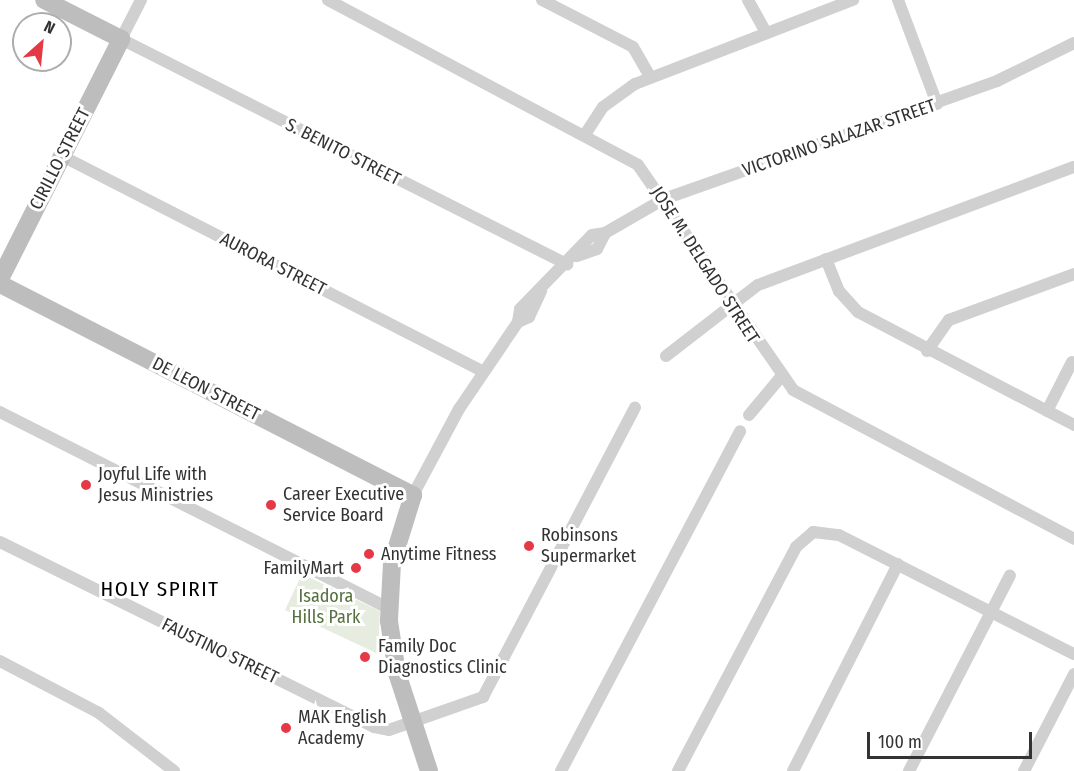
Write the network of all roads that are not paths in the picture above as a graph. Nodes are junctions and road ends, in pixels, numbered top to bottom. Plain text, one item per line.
1 (44, 0) edge
2 (141, 0) edge
3 (328, 0) edge
4 (542, 0) edge
5 (748, 0) edge
6 (853, 0) edge
7 (898, 0) edge
8 (766, 33) junction
9 (121, 39) junction
10 (1074, 43) edge
11 (650, 77) junction
12 (938, 104) junction
13 (586, 133) junction
14 (62, 156) junction
15 (1074, 166) edge
16 (664, 199) junction
17 (826, 259) junction
18 (567, 264) junction
19 (1074, 274) edge
20 (0, 281) edge
21 (729, 303) junction
22 (927, 351) junction
23 (666, 356) dead end
24 (1072, 362) dead end
25 (483, 371) junction
26 (780, 378) junction
27 (634, 407) dead end
28 (1047, 411) junction
29 (0, 412) edge
30 (749, 415) dead end
31 (1074, 425) edge
32 (740, 431) dead end
33 (413, 495) junction
34 (1074, 539) edge
35 (0, 542) edge
36 (898, 564) junction
37 (1010, 575) dead end
38 (388, 608) junction
39 (991, 612) junction
40 (1074, 654) edge
41 (0, 662) edge
42 (1074, 674) edge
43 (411, 723) junction
44 (174, 771) edge
45 (429, 771) edge
46 (561, 771) edge
47 (678, 771) edge
48 (793, 771) edge
49 (909, 771) edge
50 (1024, 771) edge

1 - 9 main road
2 - 9 street
3 - 13 street, JOSE M. DELGADO STREET
4 - 11 street
5 - 8 street
6 - 8 street
7 - 12 street
8 - 11 street
9 - 14 main road, CIRILLO STREET
9 - 18 street, S. BENITO STREET
10 - 12 street, VICTORINO SALAZAR STREET
11 - 13 street
12 - 16 street, VICTORINO SALAZAR STREET
13 - 16 street, JOSE M. DELGADO STREET
14 - 20 main road, CIRILLO STREET
14 - 25 street, AURORA STREET
15 - 17 street
16 - 18 street, VICTORINO SALAZAR STREET
16 - 21 street, JOSE M. DELGADO STREET
17 - 21 street
17 - 22 street
18 - 25 street, VICTORINO SALAZAR STREET
19 - 22 street
20 - 33 main road, DE LEON STREET
21 - 23 street
21 - 26 street, JOSE M. DELGADO STREET
22 - 28 street
24 - 28 street
25 - 33 street, VICTORINO SALAZAR STREET
26 - 30 street
26 - 34 street, JOSE M. DELGADO STREET
27 - 43 street, FAUSTINO STREET
28 - 31 street
29 - 38 street
32 - 46 street
33 - 38 main road
35 - 43 street, FAUSTINO STREET
36 - 39 street
36 - 47 street
36 - 48 street
37 - 39 street
38 - 43 main road
39 - 40 street
39 - 49 street
41 - 44 street
42 - 50 street
43 - 45 main road

